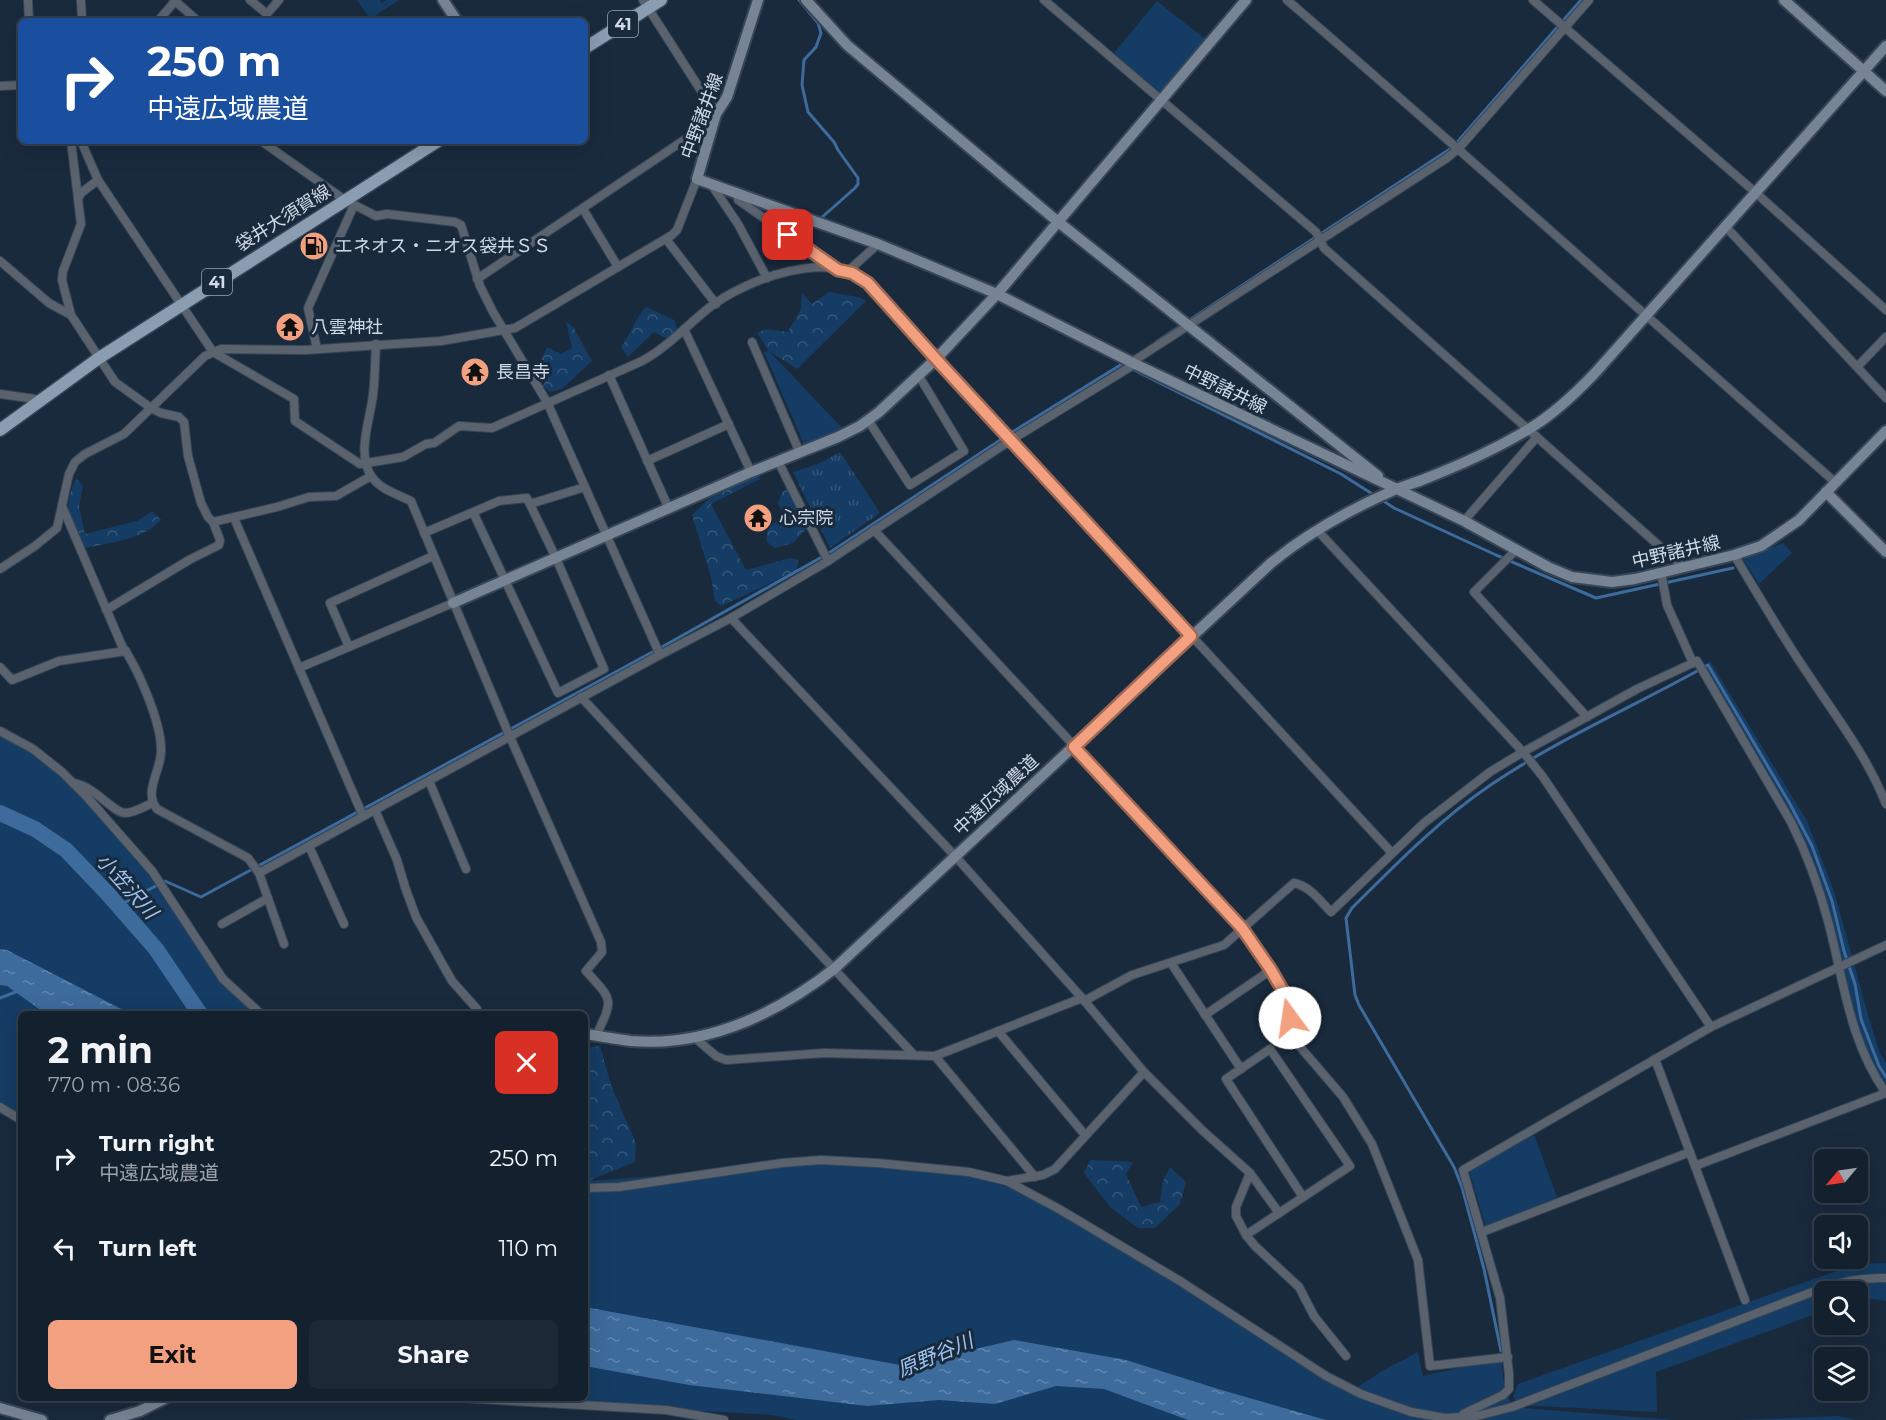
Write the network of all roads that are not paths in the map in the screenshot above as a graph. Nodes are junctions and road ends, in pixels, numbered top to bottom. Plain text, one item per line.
1 (28, 0) edge
2 (81, 0) edge
3 (249, 0) edge
4 (279, 0) edge
5 (444, 0) edge
6 (661, 0) edge
7 (758, 0) edge
8 (806, 0) edge
9 (1044, 0) edge
10 (1246, 0) edge
11 (1287, 0) edge
12 (1533, 0) edge
13 (1588, 0) edge
14 (1784, 0) edge
15 (176, 1) edge
16 (645, 4) edge
17 (28, 18) edge
18 (82, 18) edge
19 (161, 18) edge
20 (195, 18) edge
21 (455, 18) edge
22 (1565, 26) junction
23 (588, 46) edge
24 (1886, 46) edge
25 (1864, 72) junction
26 (18, 85) edge
27 (0, 87) edge
28 (1886, 91) edge
29 (1161, 100) junction
30 (715, 117) junction
31 (71, 144) edge
32 (82, 144) edge
33 (265, 144) edge
34 (434, 144) edge
35 (1456, 145) junction
36 (697, 179) junction
37 (98, 180) junction
38 (711, 184) junction
39 (737, 192) junction
40 (1755, 192) junction
41 (78, 199) junction
42 (349, 203) junction
43 (583, 209) junction
44 (1057, 221) junction
45 (1725, 226) junction
46 (666, 239) junction
47 (1320, 240) junction
48 (878, 244) junction
49 (0, 261) edge
50 (618, 267) junction
51 (843, 271) junction
52 (767, 278) junction
53 (477, 279) junction
54 (997, 294) junction
55 (181, 304) junction
56 (716, 304) junction
57 (1886, 310) edge
58 (71, 315) junction
59 (1646, 316) junction
60 (1188, 325) junction
61 (684, 329) junction
62 (504, 330) junction
63 (1886, 337) edge
64 (752, 342) dead end
65 (376, 344) junction
66 (317, 349) junction
67 (213, 352) junction
68 (99, 358) junction
69 (936, 359) junction
70 (1134, 363) junction
71 (1858, 366) junction
72 (609, 375) junction
73 (919, 376) junction
74 (0, 394) edge
75 (1886, 398) edge
76 (42, 400) junction
77 (547, 402) junction
78 (151, 408) junction
79 (868, 420) junction
80 (729, 424) junction
81 (0, 430) edge
82 (1886, 431) edge
83 (1533, 433) junction
84 (1011, 440) junction
85 (800, 453) junction
86 (647, 461) junction
87 (778, 461) junction
88 (366, 463) junction
89 (751, 472) junction
90 (371, 476) junction
91 (1835, 483) junction
92 (585, 486) junction
93 (1395, 489) junction
94 (1826, 492) junction
95 (530, 504) junction
96 (61, 505) junction
97 (669, 509) junction
98 (473, 512) junction
99 (234, 518) junction
100 (213, 522) junction
101 (1464, 522) junction
102 (874, 530) junction
103 (1317, 530) junction
104 (424, 533) junction
105 (607, 535) junction
106 (1516, 550) junction
107 (1886, 552) edge
108 (1734, 555) junction
109 (433, 556) junction
110 (556, 558) junction
111 (828, 561) junction
112 (1683, 567) junction
113 (0, 569) edge
114 (1661, 572) junction
115 (505, 580) junction
116 (453, 603) junction
117 (106, 610) junction
118 (731, 618) junction
119 (1191, 636) junction
120 (349, 647) junction
121 (126, 651) junction
122 (660, 655) junction
123 (1693, 663) junction
124 (0, 667) edge
125 (299, 668) junction
126 (581, 697) junction
127 (1587, 717) junction
128 (0, 731) edge
129 (510, 737) junction
130 (1074, 747) junction
131 (1523, 752) junction
132 (429, 781) junction
133 (73, 783) junction
134 (1882, 783) edge
135 (152, 803) junction
136 (1886, 804) edge
137 (375, 810) junction
138 (363, 816) junction
139 (309, 846) junction
140 (1392, 853) junction
141 (955, 856) junction
142 (466, 869) dead end
143 (258, 872) junction
144 (268, 898) junction
145 (222, 924) dead end
146 (344, 924) dead end
147 (1242, 928) junction
148 (284, 944) dead end
149 (1886, 945) edge
150 (1171, 963) junction
151 (834, 969) junction
152 (1839, 969) junction
153 (1271, 970) junction
154 (1083, 1000) junction
155 (258, 1011) edge
156 (477, 1011) edge
157 (1205, 1015) junction
158 (1711, 1027) junction
159 (998, 1031) junction
160 (591, 1035) edge
161 (694, 1037) junction
162 (914, 1055) junction
163 (935, 1056) junction
164 (1655, 1059) junction
165 (1241, 1069) junction
166 (1144, 1072) junction
167 (1886, 1093) edge
168 (0, 1107) edge
169 (18, 1118) edge
170 (1086, 1135) junction
171 (1690, 1152) junction
172 (1695, 1166) junction
173 (1250, 1173) junction
174 (1035, 1177) junction
175 (1007, 1181) junction
176 (588, 1188) edge
177 (1303, 1197) junction
178 (1279, 1213) junction
179 (1482, 1232) junction
180 (1246, 1235) junction
181 (1886, 1278) edge
182 (1745, 1300) dead end
183 (1346, 1356) dead end
184 (1508, 1357) junction
185 (160, 1401) edge
186 (514, 1401) edge
187 (0, 1408) edge
188 (1456, 1417) junction
189 (42, 1420) edge
190 (110, 1420) edge
191 (724, 1420) edge

1 - 17 street
2 - 18 street
3 - 4 street
5 - 21 street
6 - 16 main road, 41
7 - 30 street, 中野諸井線
8 - 44 street
9 - 29 street
10 - 29 street
11 - 35 street
12 - 22 street
13 - 22 street
14 - 25 street
15 - 19 street
15 - 20 street
16 - 23 main road, 41
16 - 30 street
22 - 35 street
22 - 40 street
24 - 25 street, 中遠広域農道
25 - 28 street
25 - 40 street, 中遠広域農道
26 - 27 street
29 - 44 street
29 - 47 street
30 - 36 street, 中野諸井線
30 - 43 street
31 - 41 street
32 - 37 street
33 - 42 street
34 - 42 main road, 袋井大須賀線 / 41
35 - 47 street
35 - 59 street
36 - 38 street, 中野諸井線
36 - 46 street
37 - 41 street
37 - 55 street
38 - 39 street, 中野諸井線
38 - 52 street
39 - 48 street, 中野諸井線
39 - 51 street
40 - 45 street, 中遠広域農道
40 - 57 street
41 - 58 street
42 - 53 street
42 - 55 main road, 袋井大須賀線 / 41
42 - 66 street
43 - 50 street
43 - 53 street
44 - 54 street
44 - 60 street
45 - 59 street, 中遠広域農道
45 - 71 street
46 - 50 street
46 - 56 street
47 - 60 street
47 - 83 street
48 - 51 street
48 - 54 street, 中野諸井線
49 - 58 street
50 - 62 street
51 - 52 street
51 - 69 street
52 - 56 street
53 - 62 street
54 - 69 street
54 - 70 street, 中野諸井線
55 - 67 street
55 - 68 main road, 袋井大須賀線 / 41
56 - 61 street
58 - 68 street
59 - 83 street, 中遠広域農道
59 - 91 street
60 - 70 street
60 - 93 street
61 - 72 street
61 - 80 street
62 - 65 street
62 - 77 street
63 - 71 street
64 - 85 street
65 - 66 street
65 - 88 street
66 - 67 street
67 - 78 street
67 - 88 street
68 - 76 main road, 袋井大須賀線 / 41
68 - 78 street
69 - 73 street
69 - 84 street
70 - 84 street
70 - 93 street, 中野諸井線
71 - 75 street
72 - 77 street
72 - 86 street
73 - 79 street
73 - 79 street
74 - 76 street
76 - 81 main road, 袋井大須賀線 / 41
77 - 88 street
77 - 92 street
78 - 96 street
78 - 100 street
79 - 85 street
80 - 86 street
80 - 89 street
82 - 91 street, 中野諸井線
83 - 93 street, 中遠広域農道
83 - 101 street
83 - 112 street
84 - 102 street
84 - 119 street
85 - 87 street
86 - 97 street
87 - 89 street
87 - 111 street
88 - 90 street
89 - 97 street
90 - 99 street
90 - 104 street
91 - 94 street, 中野諸井線
92 - 95 street
92 - 105 street
93 - 101 street, 中野諸井線
93 - 103 street, 中遠広域農道
94 - 107 street
94 - 108 street, 中野諸井線
95 - 98 street
95 - 110 street
96 - 113 street
96 - 117 street
97 - 105 street
98 - 104 street
98 - 115 street
99 - 100 street
99 - 125 street
100 - 117 street
101 - 106 street, 中野諸井線
102 - 111 street
102 - 130 street
103 - 119 street, 中遠広域農道
103 - 131 street
104 - 109 street
105 - 110 street
105 - 122 street
106 - 114 street, 中野諸井線
106 - 127 street
108 - 112 street, 中野諸井線
108 - 134 street
109 - 116 street
109 - 120 street
110 - 115 street
110 - 115 street
111 - 118 street
112 - 114 street, 中野諸井線
114 - 123 street
115 - 116 street
116 - 120 street
116 - 129 street
117 - 121 street
118 - 122 street
118 - 141 street
119 - 130 street, 中遠広域農道
119 - 140 street
120 - 125 street
121 - 124 street
121 - 135 street
122 - 126 street
123 - 127 street
123 - 152 street
125 - 138 street
126 - 129 street
126 - 151 street
127 - 131 street
128 - 133 street
129 - 132 street
129 - 160 street
130 - 141 street, 中遠広域農道
130 - 147 street
131 - 140 street
131 - 158 street
132 - 137 street
132 - 142 street
133 - 135 street
133 - 155 street
134 - 136 street
135 - 143 street
137 - 138 street
137 - 156 street
138 - 139 street
139 - 143 street
139 - 146 street
140 - 147 street
141 - 151 street, 中遠広域農道
141 - 154 street
143 - 144 street
144 - 145 street
144 - 148 street
147 - 150 street
147 - 153 street
149 - 152 street
150 - 154 street
150 - 157 street
151 - 161 street, 中遠広域農道
151 - 162 street
152 - 158 street
152 - 167 street
153 - 157 street
153 - 184 street
154 - 159 street
154 - 166 street
157 - 165 street
158 - 164 street
159 - 163 street
159 - 170 street
160 - 161 street, 中遠広域農道
161 - 162 street
162 - 163 street
163 - 174 street
164 - 171 street
164 - 179 street
165 - 177 street
165 - 177 street
166 - 170 street
166 - 173 street
167 - 172 street
168 - 169 street
170 - 174 street
171 - 172 street
171 - 179 street
172 - 182 street
173 - 178 street
173 - 180 street
174 - 175 street
175 - 176 street
175 - 188 street
177 - 178 street
178 - 180 street
179 - 184 street
180 - 183 street
181 - 188 street
184 - 188 street
185 - 190 street
186 - 191 street
187 - 189 street

